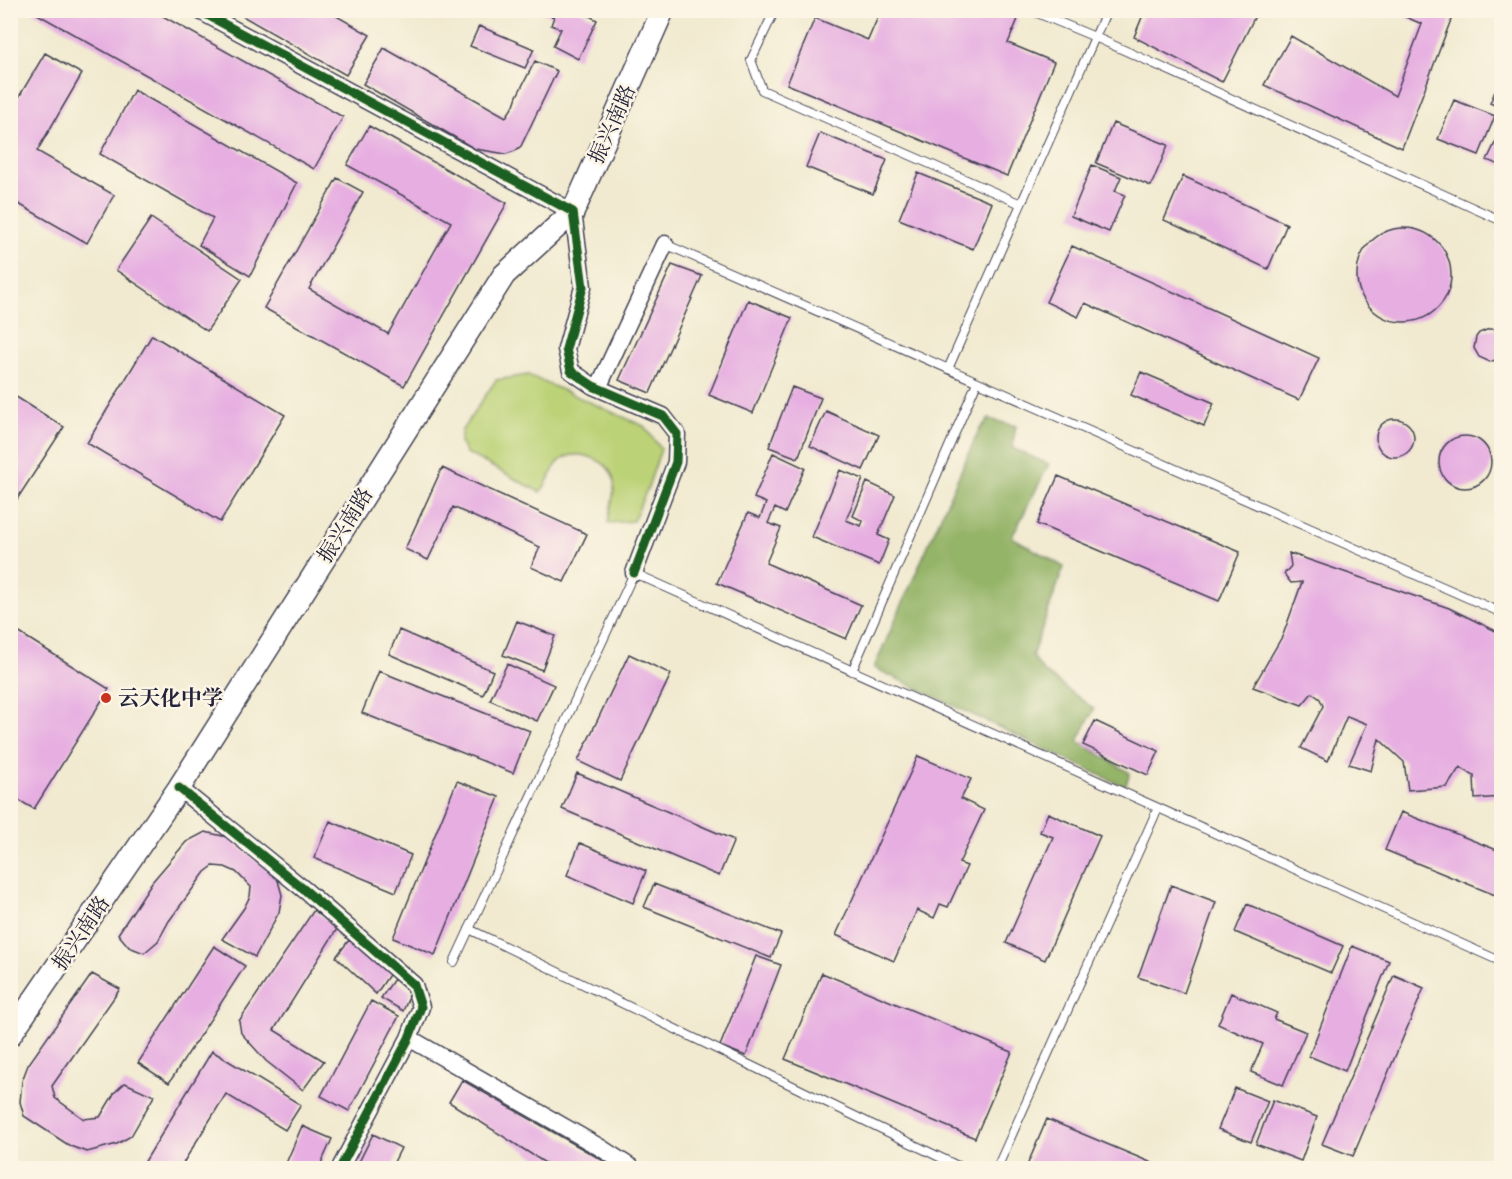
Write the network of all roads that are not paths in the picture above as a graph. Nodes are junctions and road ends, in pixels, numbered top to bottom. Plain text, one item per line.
1 (198, 10) edge
2 (663, 10) edge
3 (775, 10) edge
4 (1030, 10) edge
5 (1107, 10) edge
6 (1095, 37) junction
7 (1021, 204) junction
8 (573, 212) junction
9 (1502, 221) edge
10 (665, 244) joint
11 (948, 369) junction
12 (977, 382) junction
13 (597, 388) junction
14 (634, 573) junction
15 (1502, 613) edge
16 (852, 671) junction
17 (179, 788) junction
18 (1158, 808) junction
19 (469, 929) junction
20 (454, 962) dead end
21 (1502, 962) edge
22 (10, 1035) edge
23 (410, 1038) junction
24 (340, 1168) edge
25 (633, 1168) edge
26 (962, 1168) edge
27 (997, 1168) edge

1 - 8 street
2 - 8 main road, 振兴南路
3 - 7 lane
4 - 6 lane
5 - 6 lane
6 - 7 lane
6 - 9 lane
7 - 11 lane
8 - 13 street
8 - 17 main road, 振兴南路
10 - 11 lane
10 - 13 street
11 - 12 lane
12 - 15 lane
12 - 16 lane
13 - 14 street
14 - 16 lane
14 - 19 lane
16 - 18 lane
17 - 22 main road, 振兴南路
17 - 23 street
18 - 21 lane
18 - 27 lane
19 - 20 lane
19 - 26 lane
23 - 24 street
23 - 25 street

